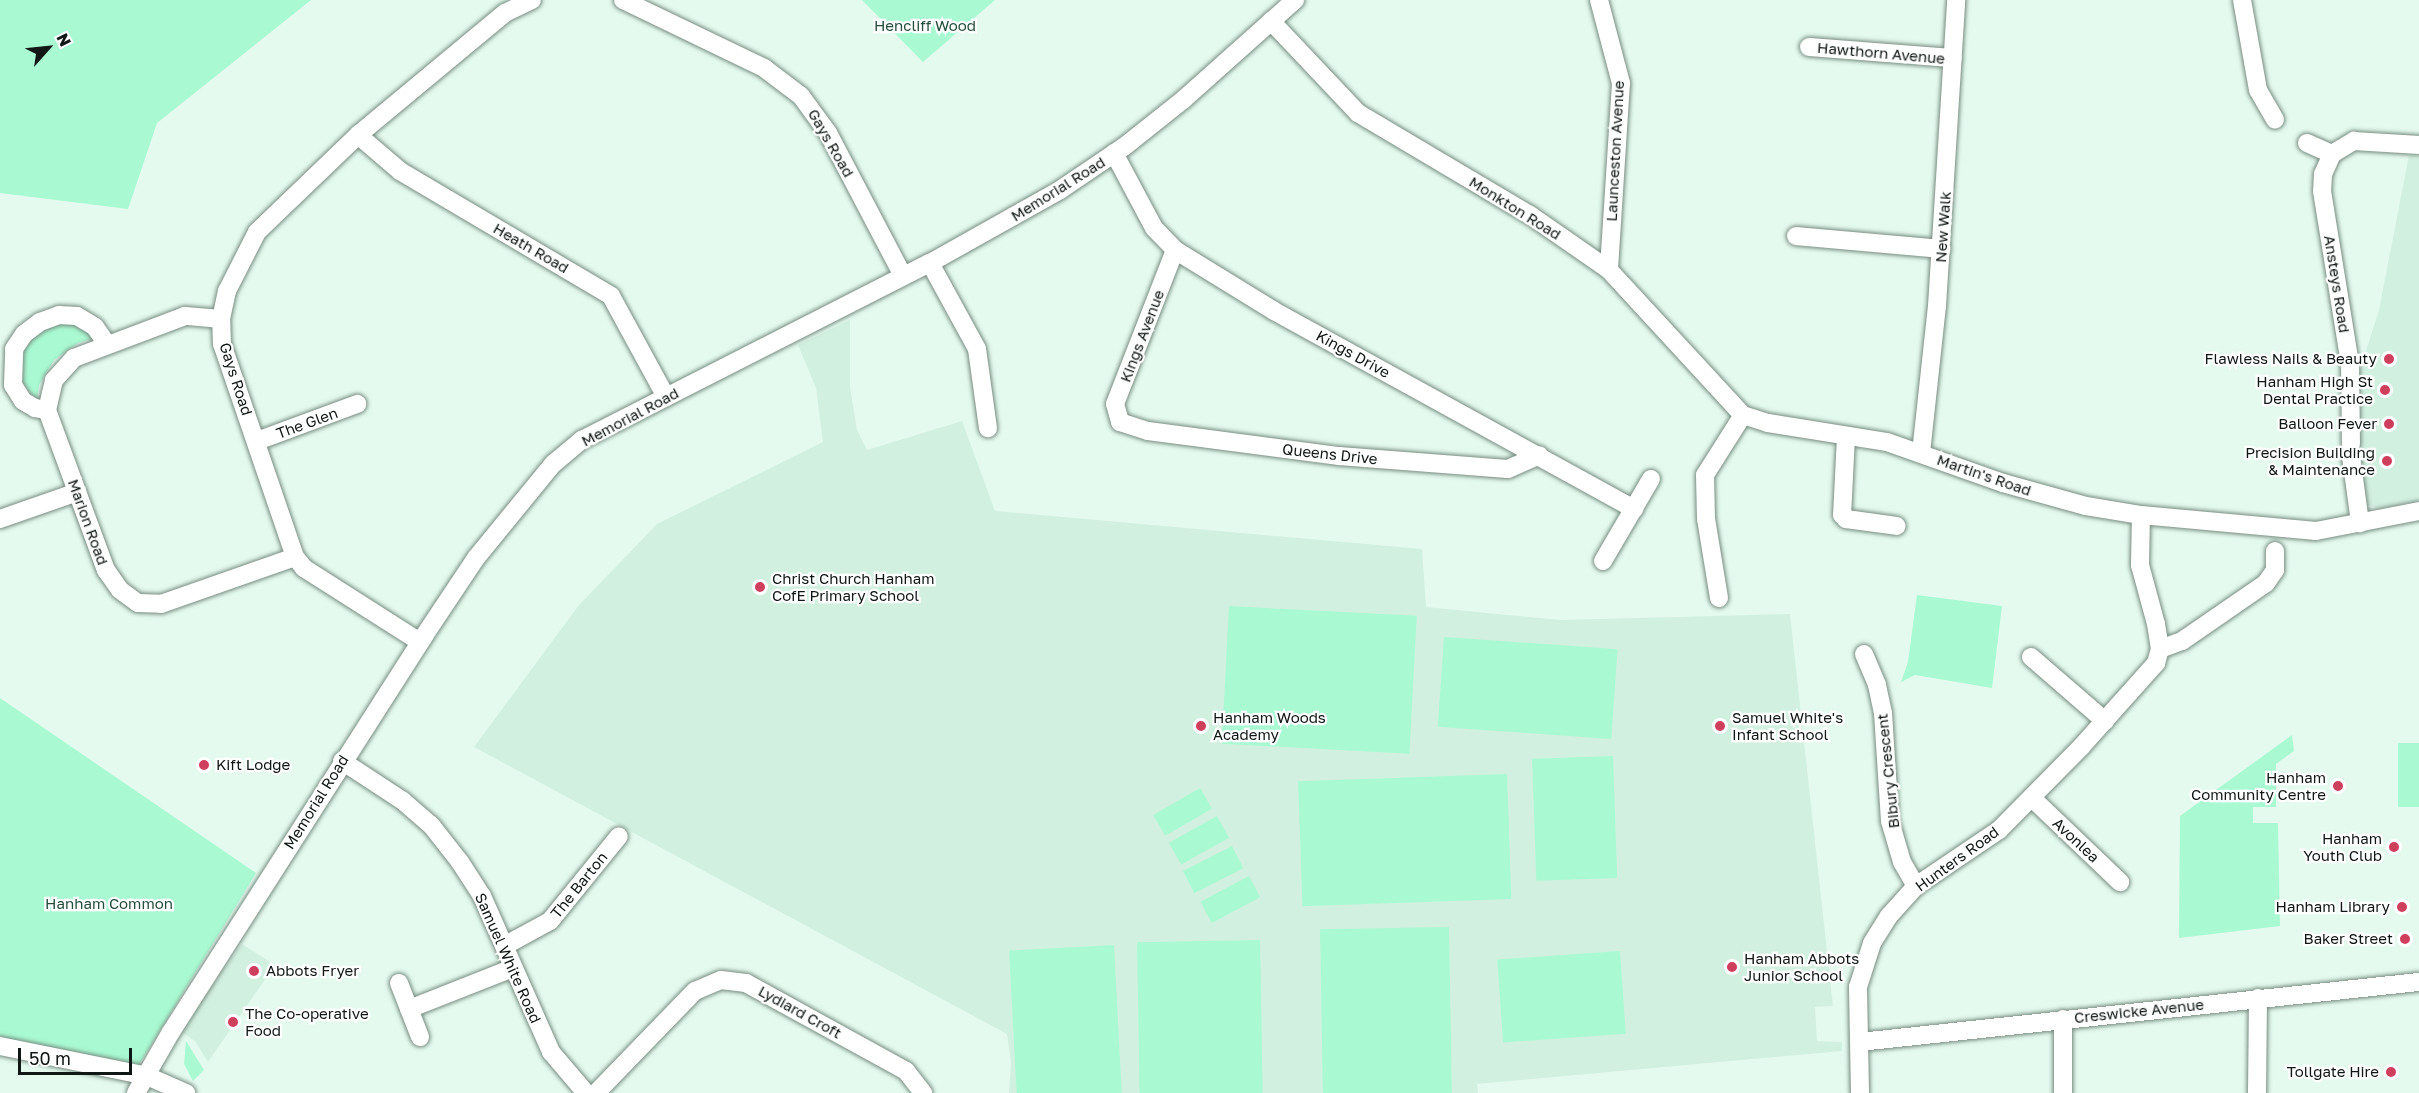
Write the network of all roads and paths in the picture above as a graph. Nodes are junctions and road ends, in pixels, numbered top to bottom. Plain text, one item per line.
1 (532, 0) edge
2 (622, 0) edge
3 (1295, 0) edge
4 (1599, 0) edge
5 (1956, 0) edge
6 (2242, 0) edge
7 (1271, 21) junction
8 (1809, 46) dead end
9 (1953, 58) junction
10 (2275, 119) dead end
11 (358, 135) junction
12 (2307, 143) dead end
13 (2419, 145) edge
14 (1114, 153) junction
15 (2332, 154) junction
16 (1796, 236) dead end
17 (1941, 249) junction
18 (1175, 250) junction
19 (930, 263) junction
20 (1609, 270) junction
21 (903, 276) junction
22 (221, 319) junction
23 (107, 344) junction
24 (666, 397) junction
25 (357, 404) dead end
26 (47, 410) junction
27 (1743, 415) junction
28 (1120, 422) joint
29 (988, 428) dead end
30 (1846, 437) junction
31 (257, 441) junction
32 (1922, 453) junction
33 (1539, 456) junction
34 (1651, 478) dead end
35 (77, 492) junction
36 (1634, 508) junction
37 (2419, 511) edge
38 (2141, 515) junction
39 (0, 519) edge
40 (2360, 524) junction
41 (1897, 526) dead end
42 (2275, 550) dead end
43 (295, 557) junction
44 (1603, 561) dead end
45 (1719, 598) dead end
46 (420, 642) junction
47 (2160, 649) junction
48 (1864, 654) dead end
49 (2031, 657) dead end
50 (2105, 721) junction
51 (342, 761) junction
52 (2032, 798) junction
53 (619, 836) dead end
54 (2120, 882) dead end
55 (1916, 886) junction
56 (504, 946) junction
57 (513, 968) junction
58 (2419, 982) edge
59 (399, 983) dead end
60 (2258, 998) junction
61 (409, 1009) junction
62 (2063, 1019) junction
63 (420, 1037) dead end
64 (1860, 1042) junction
65 (0, 1046) edge
66 (147, 1076) junction
67 (136, 1093) edge
68 (186, 1093) edge
69 (586, 1093) edge
70 (596, 1093) edge
71 (923, 1093) edge
72 (1860, 1093) edge
73 (2063, 1093) edge
74 (2257, 1093) edge

1 - 11 street, Gays Road
2 - 21 street, Gays Road
3 - 7 street, Memorial Road
4 - 20 street, Launceston Avenue
5 - 9 street, New Walk
6 - 10 street
7 - 14 street, Memorial Road
7 - 20 street, Monkton Road
8 - 9 street, Hawthorn Avenue
9 - 17 street, New Walk
11 - 22 street, Gays Road
11 - 24 street, Heath Road
12 - 15 street
13 - 15 street
14 - 18 street, Kings Drive
14 - 19 street, Memorial Road
15 - 40 street, Ansteys Road
16 - 17 street
17 - 32 street, New Walk
18 - 28 street, Kings Avenue
18 - 33 street, Kings Drive
19 - 21 street, Memorial Road
19 - 29 street
20 - 27 street, Monkton Road
21 - 24 street, Memorial Road
22 - 23 street
22 - 31 street, Gays Road
23 - 26 street
23 - 26 street
24 - 46 street, Memorial Road
25 - 31 street, The Glen
26 - 35 street, Marion Road
27 - 30 street, Martin's Road
27 - 45 street
28 - 33 street, Queens Drive
30 - 32 street, Martin's Road
30 - 41 street
31 - 43 street, Gays Road
32 - 38 street, Martin's Road
33 - 36 street, Kings Drive
34 - 36 street
35 - 39 street
35 - 43 street, Marion Road
36 - 44 street
37 - 40 street, Martin's Road
38 - 40 street, Martin's Road
38 - 47 street
42 - 47 street
43 - 46 street, Gays Road
46 - 51 street, Memorial Road
47 - 50 street, Hunters Road
48 - 55 street, Bibury Crescent
49 - 50 street
50 - 52 street, Hunters Road
51 - 56 street, Samuel White Road
51 - 66 street, Memorial Road
52 - 54 street, Avonlea
52 - 55 street, Hunters Road
53 - 56 street, The Barton
55 - 64 street, Hunters Road
56 - 57 street, Samuel White Road
57 - 61 street
57 - 69 street, Samuel White Road
58 - 60 street, Creswicke Avenue
59 - 61 street
60 - 62 street, Creswicke Avenue
60 - 74 street
61 - 63 street
62 - 64 street, Creswicke Avenue
62 - 73 street
64 - 72 street, Hunters Road
65 - 66 street
66 - 67 street, Memorial Road
66 - 68 street
70 - 71 street, Lydiard Croft

